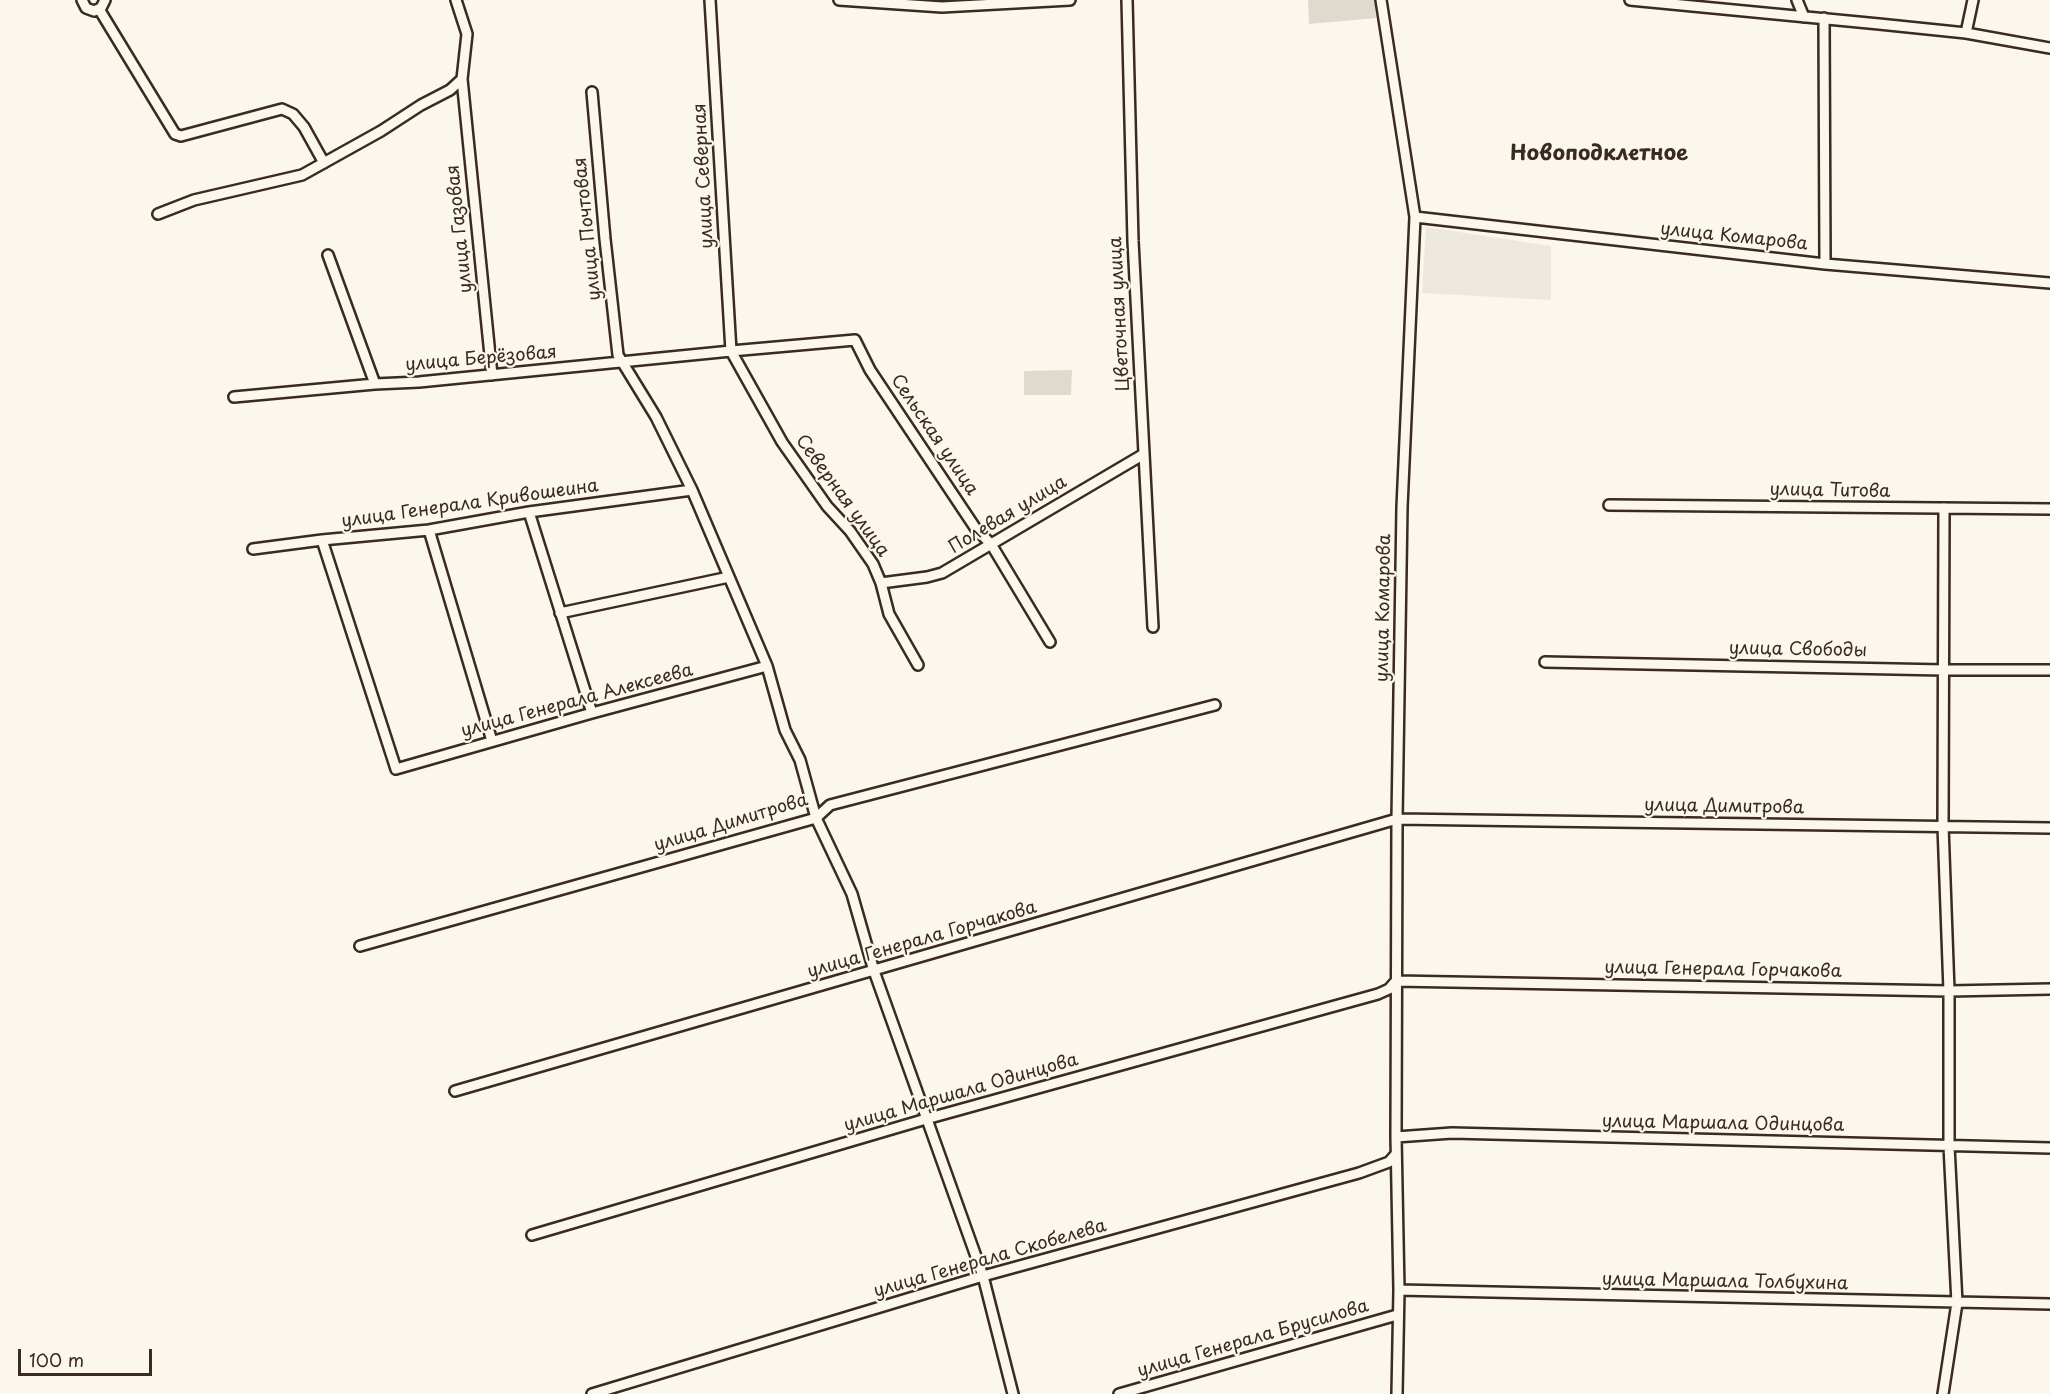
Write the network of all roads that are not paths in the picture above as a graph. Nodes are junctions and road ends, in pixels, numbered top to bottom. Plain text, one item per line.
1 (82, 0) edge
2 (456, 0) edge
3 (711, 0) edge
4 (839, 0) edge
5 (1070, 0) edge
6 (1127, 0) edge
7 (1381, 0) edge
8 (1630, 0) edge
9 (1797, 0) edge
10 (1973, 0) edge
11 (102, 4) edge
12 (1804, 17) junction
13 (1824, 18) junction
14 (1966, 33) junction
15 (2050, 48) edge
16 (462, 79) junction
17 (592, 92) dead end
18 (324, 163) junction
19 (158, 214) dead end
20 (1414, 217) junction
21 (328, 255) dead end
22 (1825, 264) junction
23 (2050, 284) edge
24 (855, 340) joint
25 (731, 351) junction
26 (622, 363) junction
27 (492, 375) junction
28 (375, 384) junction
29 (234, 397) dead end
30 (1143, 454) junction
31 (692, 490) junction
32 (1609, 505) dead end
33 (1944, 508) junction
34 (2050, 509) edge
35 (529, 512) junction
36 (429, 530) junction
37 (322, 540) junction
38 (991, 544) junction
39 (253, 549) dead end
40 (729, 577) junction
41 (881, 583) junction
42 (560, 613) junction
43 (1153, 627) dead end
44 (1050, 642) dead end
45 (1545, 662) dead end
46 (918, 665) dead end
47 (768, 666) junction
48 (1944, 670) junction
49 (2050, 670) edge
50 (1215, 705) dead end
51 (592, 713) junction
52 (492, 741) junction
53 (816, 818) junction
54 (1397, 819) junction
55 (1943, 826) junction
56 (2050, 828) edge
57 (360, 946) dead end
58 (874, 971) junction
59 (1396, 981) junction
60 (2050, 989) edge
61 (1949, 991) junction
62 (455, 1090) dead end
63 (926, 1119) junction
64 (1396, 1137) junction
65 (1949, 1146) junction
66 (2050, 1148) edge
67 (1396, 1154) junction
68 (532, 1235) dead end
69 (983, 1276) junction
70 (1399, 1290) junction
71 (1957, 1304) junction
72 (2050, 1304) edge
73 (1397, 1315) junction
74 (592, 1394) edge
75 (1013, 1394) edge
76 (1119, 1394) edge
77 (1397, 1394) edge
78 (1943, 1394) edge

1 - 11 street
2 - 16 street, улица Газовая
3 - 25 street, улица Северная
4 - 5 street
6 - 30 street, Цветочная улица
7 - 20 street, улица Комарова
8 - 12 street
9 - 12 street
10 - 14 street
11 - 18 street
12 - 13 street
13 - 14 street
13 - 22 street
14 - 15 street
16 - 18 street
16 - 27 street, улица Газовая
17 - 26 street, улица Почтовая
18 - 19 street
20 - 22 street, улица Комарова
20 - 54 street, улица Комарова
21 - 28 street
22 - 23 street, улица Комарова
24 - 25 street, улица Берёзовая
24 - 38 street, Сельская улица
25 - 26 street, улица Берёзовая
25 - 41 street, Северная улица
26 - 27 street, улица Берёзовая
26 - 31 street, улица Почтовая
27 - 28 street, улица Берёзовая
28 - 29 street, улица Берёзовая
30 - 38 street, Полевая улица
30 - 43 street, Цветочная улица
31 - 35 street, улица Генерала Кривошеина
31 - 40 street, улица Почтовая
32 - 33 street, улица Титова
33 - 34 street, улица Титова
33 - 48 street
35 - 36 street, улица Генерала Кривошеина
35 - 42 street
36 - 37 street, улица Генерала Кривошеина
36 - 52 street
37 - 39 street, улица Генерала Кривошеина
37 - 52 street, улица Генерала Алексеева
38 - 41 street, Полевая улица
38 - 44 street, Сельская улица
40 - 42 street
40 - 47 street, улица Почтовая
41 - 46 street, Северная улица
42 - 51 street
45 - 48 street, улица Свободы
47 - 51 street, улица Генерала Алексеева
47 - 53 street, улица Почтовая
48 - 49 street, улица Свободы
48 - 55 street
50 - 53 street, улица Димитрова
51 - 52 street, улица Генерала Алексеева
53 - 57 street, улица Димитрова
53 - 58 street, улица Почтовая
54 - 55 street, улица Димитрова
54 - 58 street, улица Генерала Горчакова
54 - 59 street, улица Комарова
55 - 56 street, улица Димитрова
55 - 61 street
58 - 62 street, улица Генерала Горчакова
58 - 63 street, улица Почтовая
59 - 61 street, улица Генерала Горчакова
59 - 63 street, улица Маршала Одинцова
59 - 64 street, улица Комарова
60 - 61 street, улица Генерала Горчакова
61 - 65 street
63 - 68 street, улица Маршала Одинцова
63 - 69 street, улица Почтовая
64 - 65 street, улица Маршала Одинцова
64 - 67 street, улица Комарова
65 - 66 street, улица Маршала Одинцова
65 - 71 street
67 - 69 street, улица Генерала Скобелева
67 - 70 street, улица Комарова
69 - 74 street, улица Генерала Скобелева
69 - 75 street, улица Почтовая
70 - 71 street, улица Маршала Толбухина
70 - 73 street, улица Комарова
71 - 72 street, улица Маршала Толбухина
71 - 78 street
73 - 76 street, улица Генерала Брусилова
73 - 77 street, улица Комарова

